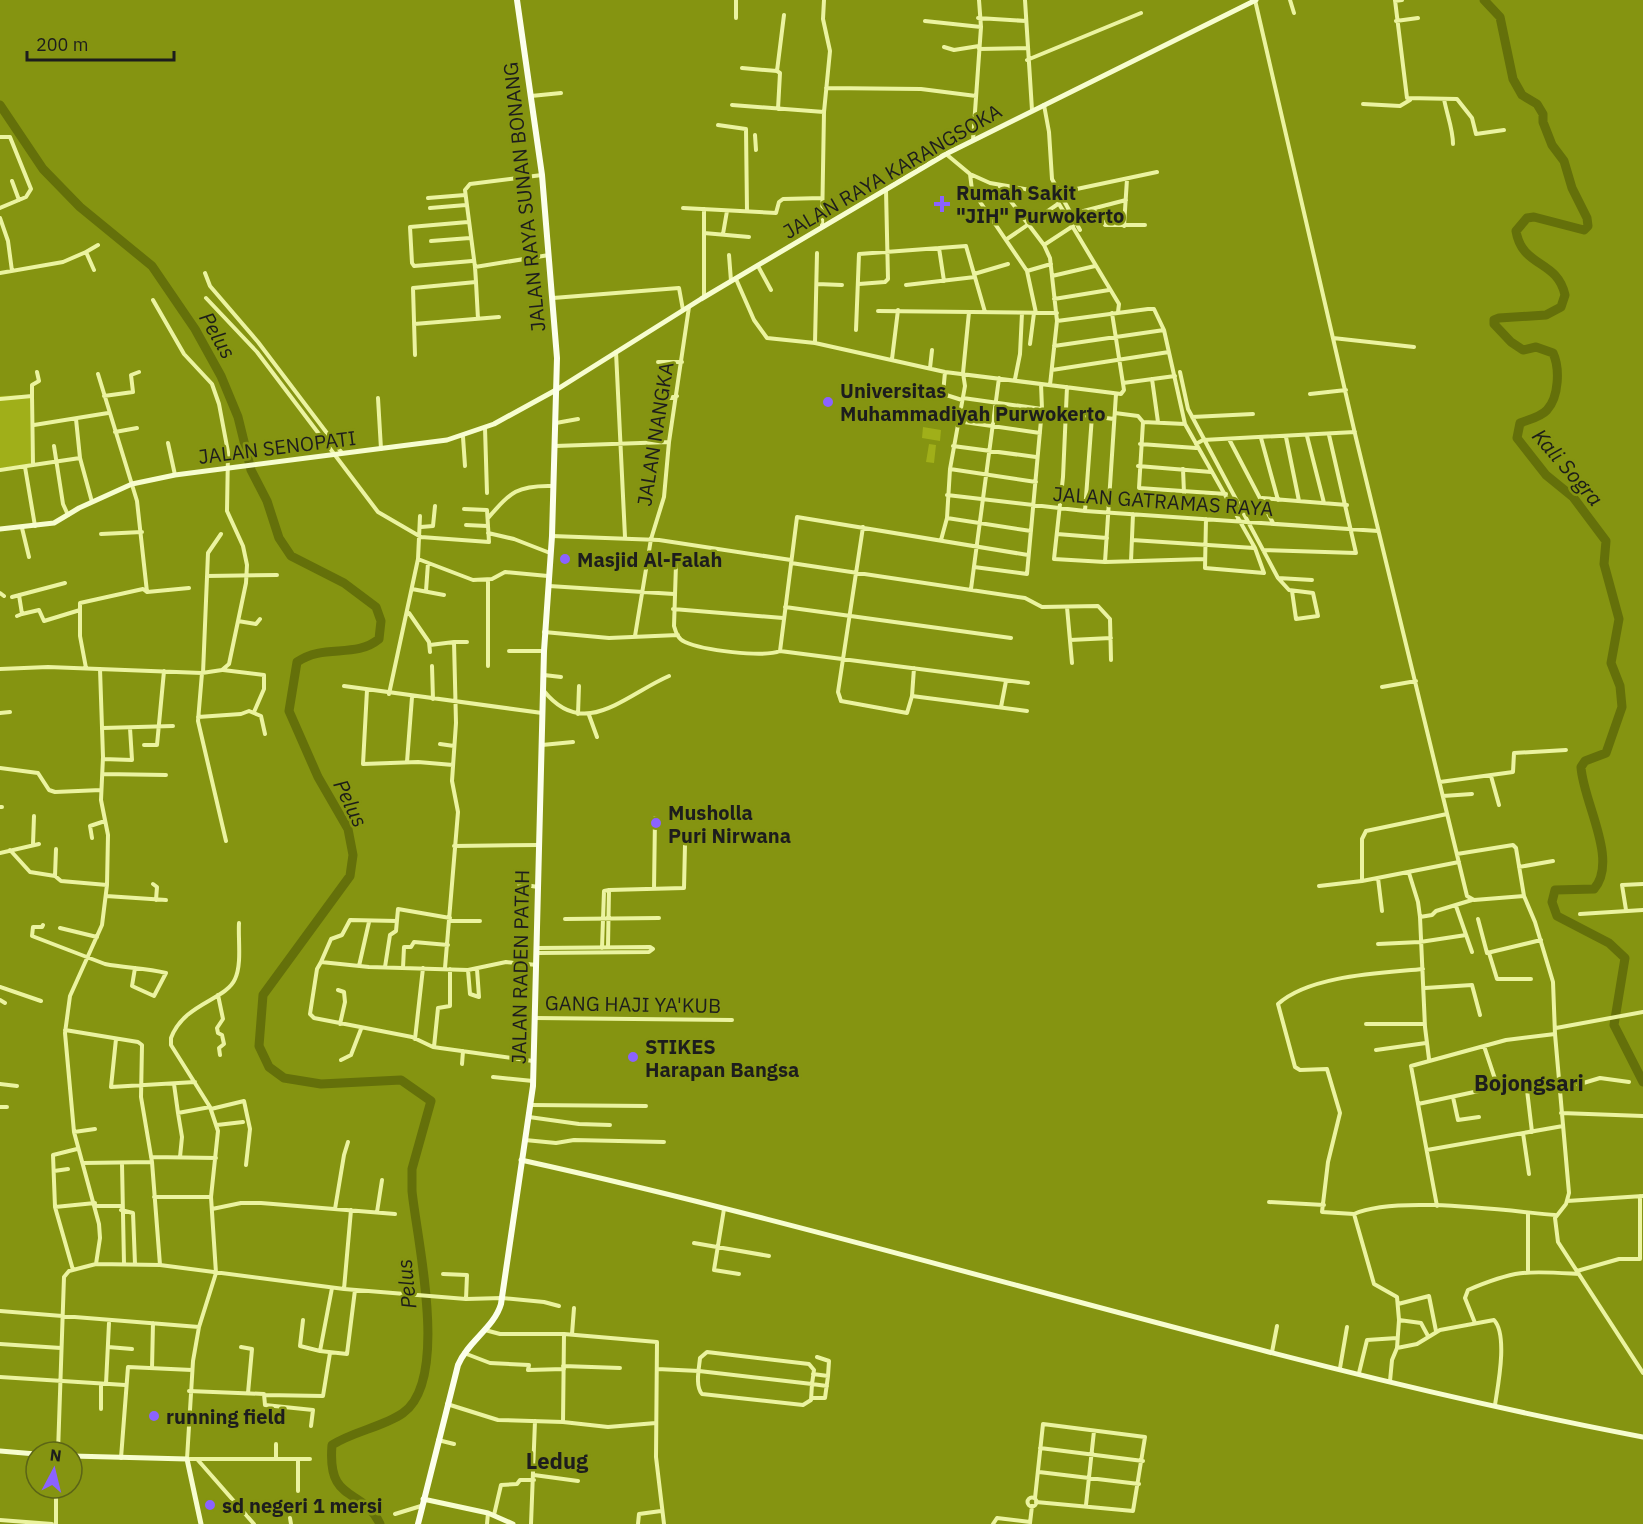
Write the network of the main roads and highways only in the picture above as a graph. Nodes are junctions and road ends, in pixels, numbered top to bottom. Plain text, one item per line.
1 (518, 0) edge
2 (556, 390) joint
3 (418, 1524) edge

1 - 2 main road, JALAN RAYA SUNAN BONANG
2 - 3 main road, JALAN RADEN PATAH

